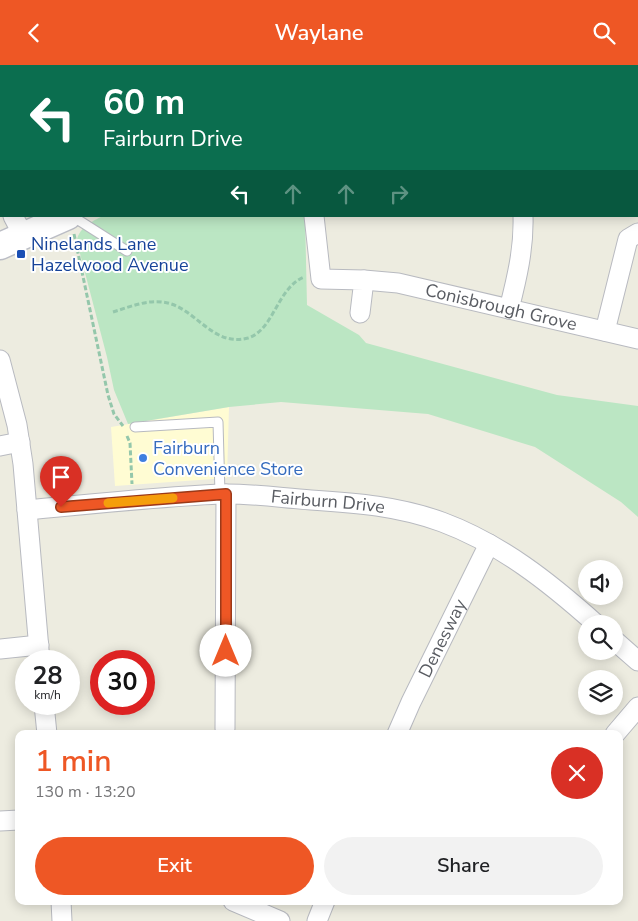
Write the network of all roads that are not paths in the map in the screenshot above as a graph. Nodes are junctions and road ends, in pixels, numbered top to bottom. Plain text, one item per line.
1 (314, 217) edge
2 (523, 217) edge
3 (71, 219) edge
4 (18, 226) edge
5 (638, 233) edge
6 (0, 247) edge
7 (127, 251) dead end
8 (364, 280) junction
9 (509, 309) junction
10 (360, 313) dead end
11 (604, 331) junction
12 (638, 339) edge
13 (0, 361) edge
14 (134, 427) dead end
15 (20, 442) junction
16 (0, 447) edge
17 (223, 494) junction
18 (27, 510) junction
19 (489, 544) junction
20 (586, 615) edge
21 (623, 647) edge
22 (0, 649) edge
23 (15, 650) edge
24 (40, 650) edge
25 (638, 661) edge
26 (638, 707) edge
27 (45, 715) edge
28 (226, 729) dead end
29 (47, 730) edge
30 (400, 730) edge
31 (618, 730) edge
32 (15, 820) edge
33 (0, 821) edge
34 (62, 905) edge
35 (242, 905) edge
36 (323, 905) edge
37 (62, 921) edge
38 (280, 921) edge
39 (317, 921) edge

1 - 8 street, Conisbrough Grove
2 - 9 street
3 - 4 street
3 - 7 lane
4 - 6 street
5 - 11 street
8 - 9 street, Conisbrough Grove
8 - 10 street
9 - 11 street, Conisbrough Grove
11 - 12 street, Conisbrough Grove
13 - 15 street
14 - 17 lane
15 - 16 street
15 - 18 street
17 - 18 street, Fairburn Drive
17 - 19 street, Fairburn Drive
17 - 28 street
18 - 24 street
19 - 20 street, Fairburn Drive
19 - 30 street, Denesway
21 - 25 street
22 - 23 street
26 - 31 street
27 - 29 street
32 - 33 street
34 - 37 street
35 - 38 street
36 - 39 street

